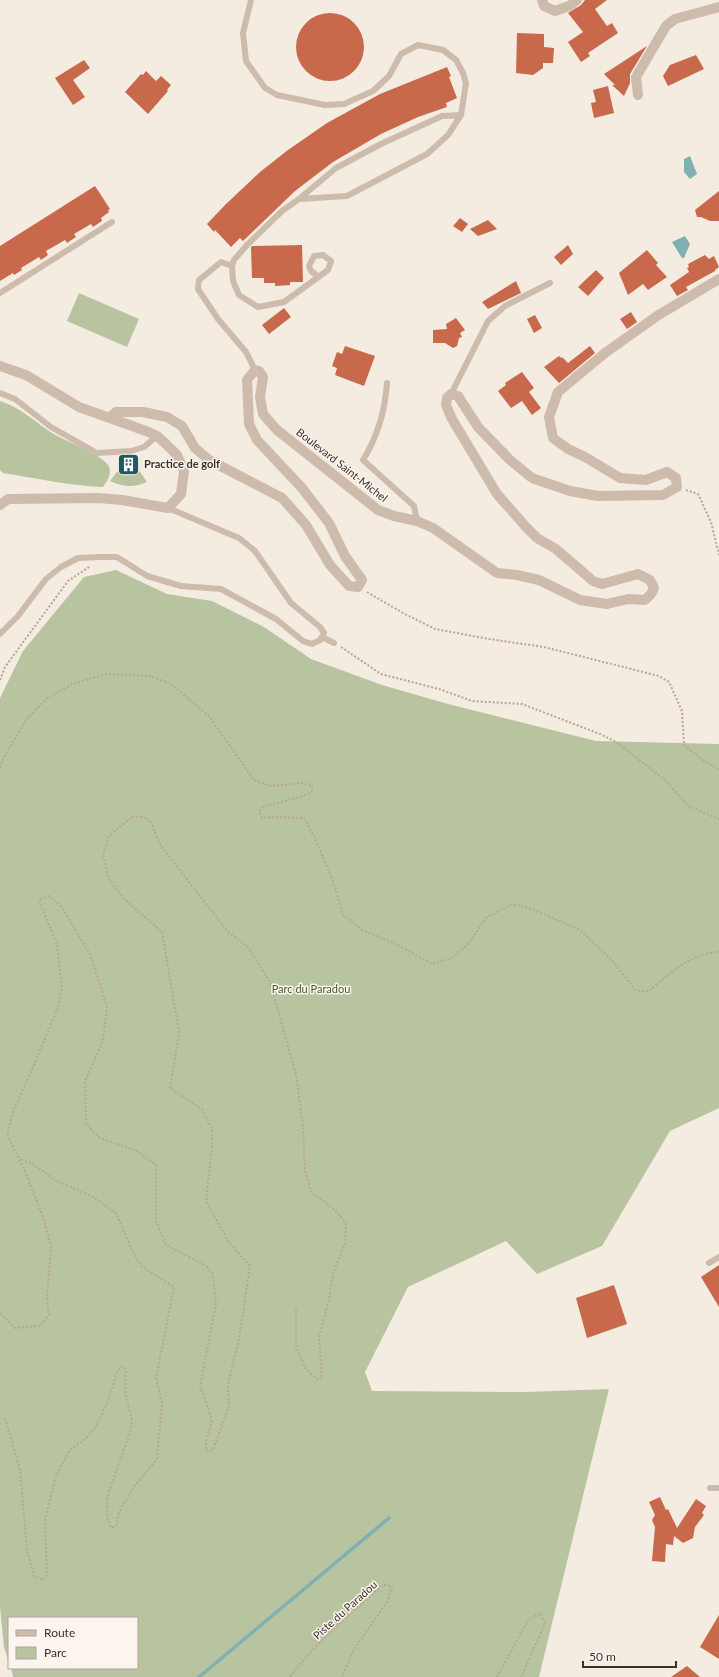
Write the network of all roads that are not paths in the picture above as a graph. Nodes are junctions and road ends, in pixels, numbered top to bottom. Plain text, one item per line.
1 (251, 0) edge
2 (542, 0) edge
3 (576, 0) edge
4 (719, 6) edge
5 (638, 95) dead end
6 (461, 115) junction
7 (299, 199) junction
8 (112, 222) dead end
9 (232, 266) junction
10 (319, 277) dead end
11 (719, 279) edge
12 (550, 283) dead end
13 (0, 293) edge
14 (0, 366) edge
15 (255, 370) junction
16 (387, 383) dead end
17 (0, 393) edge
18 (450, 394) junction
19 (109, 418) junction
20 (157, 436) junction
21 (0, 505) edge
22 (168, 508) junction
23 (417, 521) junction
24 (0, 634) edge
25 (322, 637) junction
26 (334, 643) road end
27 (719, 1257) edge
28 (709, 1263) dead end
29 (710, 1488) dead end
30 (719, 1488) edge

1 - 6 lane
2 - 3 street
4 - 5 street
6 - 7 lane
6 - 7 lane
7 - 9 lane
8 - 13 lane
9 - 10 lane
9 - 15 lane
11 - 18 street
12 - 18 lane
14 - 19 street
15 - 19 street
15 - 23 street, Boulevard Saint-Michel
16 - 23 lane
17 - 20 lane
18 - 23 street, Boulevard Saint-Michel
19 - 20 street
20 - 22 street
21 - 22 street
22 - 25 lane
24 - 25 lane
25 - 26 lane
27 - 28 lane
29 - 30 lane

